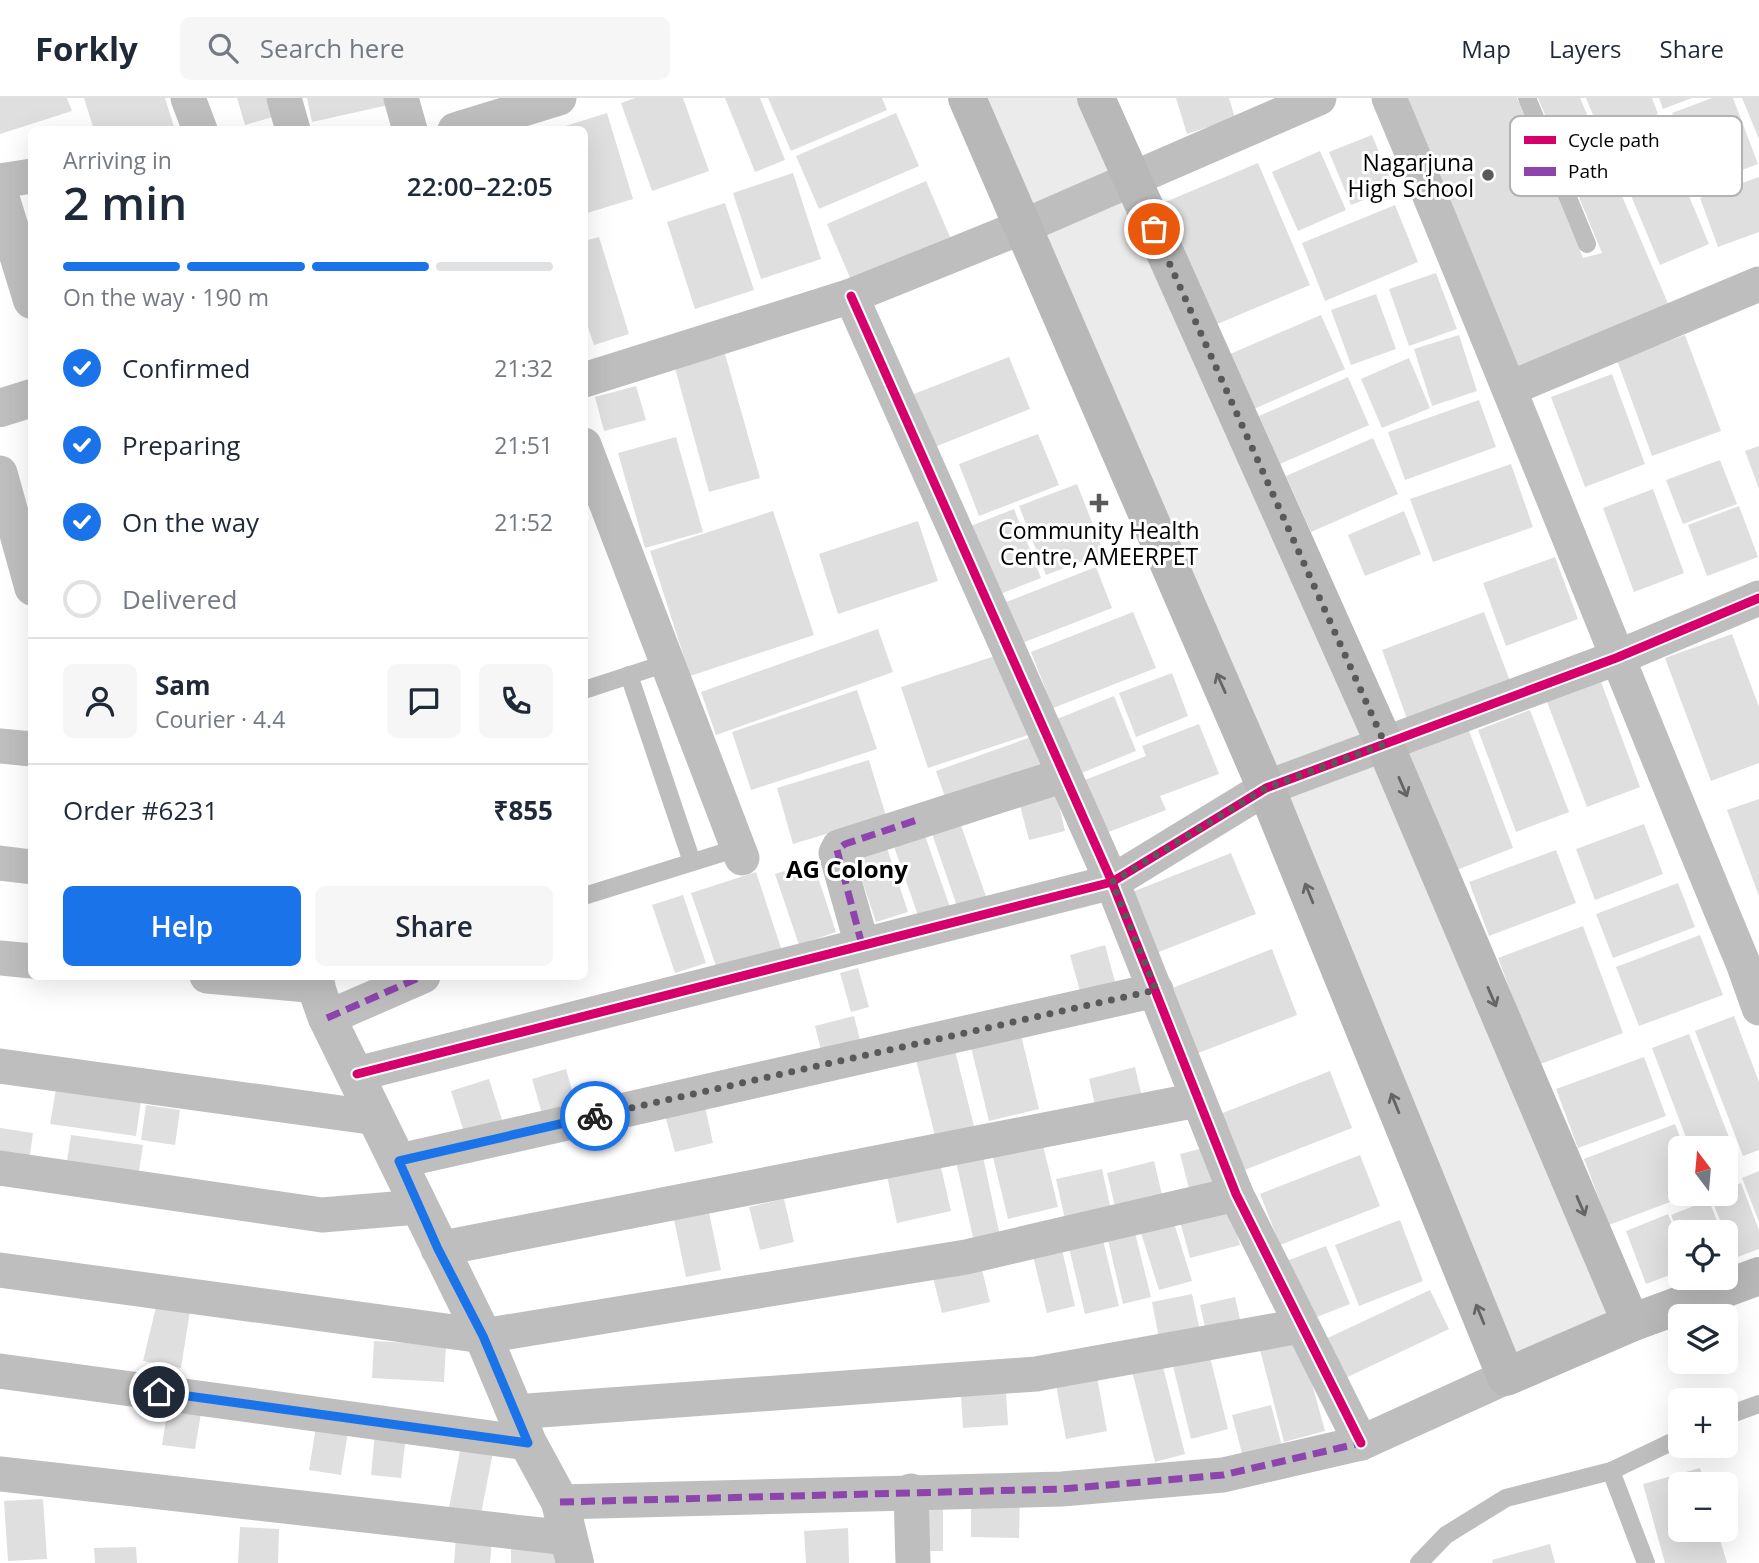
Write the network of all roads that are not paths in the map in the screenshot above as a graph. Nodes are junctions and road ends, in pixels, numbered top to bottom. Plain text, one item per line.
1 (188, 98) edge
2 (284, 98) edge
3 (401, 98) edge
4 (559, 98) edge
5 (967, 98) edge
6 (1096, 98) edge
7 (1319, 98) edge
8 (1390, 98) edge
9 (1527, 98) edge
10 (1534, 116) edge
11 (198, 126) edge
12 (292, 126) edge
13 (409, 126) edge
14 (467, 126) edge
15 (28, 177) edge
16 (1132, 180) junction
17 (0, 181) edge
18 (0, 196) edge
19 (1567, 196) edge
20 (1022, 227) junction
21 (1587, 244) dead end
22 (1759, 284) edge
23 (28, 287) edge
24 (851, 296) junction
25 (588, 379) edge
26 (1511, 388) junction
27 (28, 399) edge
28 (0, 408) edge
29 (588, 456) edge
30 (0, 473) edge
31 (28, 574) edge
32 (1759, 598) edge
33 (1615, 658) junction
34 (667, 663) junction
35 (629, 675) junction
36 (588, 689) edge
37 (1385, 744) junction
38 (0, 746) edge
39 (28, 749) edge
40 (1064, 775) junction
41 (1266, 788) junction
42 (740, 853) joint
43 (692, 862) junction
44 (0, 863) edge
45 (28, 866) edge
46 (1112, 882) junction
47 (588, 895) edge
48 (862, 945) junction
49 (0, 958) edge
50 (28, 961) edge
51 (1751, 961) edge
52 (232, 980) edge
53 (401, 980) edge
54 (1156, 990) junction
55 (319, 994) edge
56 (1759, 1008) edge
57 (0, 1066) edge
58 (356, 1074) junction
59 (1197, 1100) junction
60 (377, 1118) junction
61 (399, 1161) junction
62 (0, 1168) edge
63 (1236, 1194) junction
64 (418, 1207) junction
65 (438, 1249) junction
66 (0, 1270) edge
67 (1759, 1276) edge
68 (1631, 1323) junction
69 (1300, 1326) junction
70 (483, 1336) junction
71 (0, 1371) edge
72 (1506, 1377) junction
73 (1759, 1404) edge
74 (1738, 1412) edge
75 (521, 1427) junction
76 (1361, 1443) junction
77 (1668, 1444) edge
78 (1611, 1471) junction
79 (0, 1474) edge
80 (911, 1491) junction
81 (568, 1534) edge
82 (913, 1563) edge
83 (1419, 1563) edge
84 (1646, 1563) edge

1 - 11 street
2 - 12 street
3 - 13 street
4 - 14 street
5 - 20 main road
6 - 16 main road
7 - 16 street
8 - 26 street
9 - 10 lane
15 - 17 street
16 - 20 street
16 - 37 main road
18 - 23 street
19 - 21 lane
20 - 24 street
41 -> 20 main road
22 - 26 street
24 - 25 street
24 - 40 street
26 - 33 street
27 - 28 street
29 - 34 street
30 - 31 street
32 - 33 street
33 - 37 street
33 - 51 street
34 - 35 lane
34 - 42 street
35 - 36 lane
35 - 43 lane
37 - 41 street
37 -> 68 main road
38 - 39 street
40 - 46 street
40 - 48 street
41 - 46 street
72 -> 41 main road
42 - 43 lane
43 - 47 lane
44 - 45 street
46 - 48 street
46 - 54 street
48 - 58 street
49 - 50 street
51 - 56 street
52 - 55 street
53 - 55 street
54 - 59 street
54 - 61 street
55 - 58 street
57 - 60 street
58 - 60 street
59 - 63 street
59 - 65 street
60 - 61 street
61 - 64 street
62 - 64 street
63 - 69 street
63 - 70 street
64 - 65 street
65 - 70 street
66 - 70 street
67 - 68 main road
68 - 72 main road
69 - 75 street
69 - 76 street
70 - 75 street
71 - 75 street
72 - 76 street
73 - 74 lane
75 - 81 street
76 - 80 street
77 - 78 lane
78 - 83 lane
78 - 84 lane
79 - 81 street
80 - 81 street
80 - 82 street

